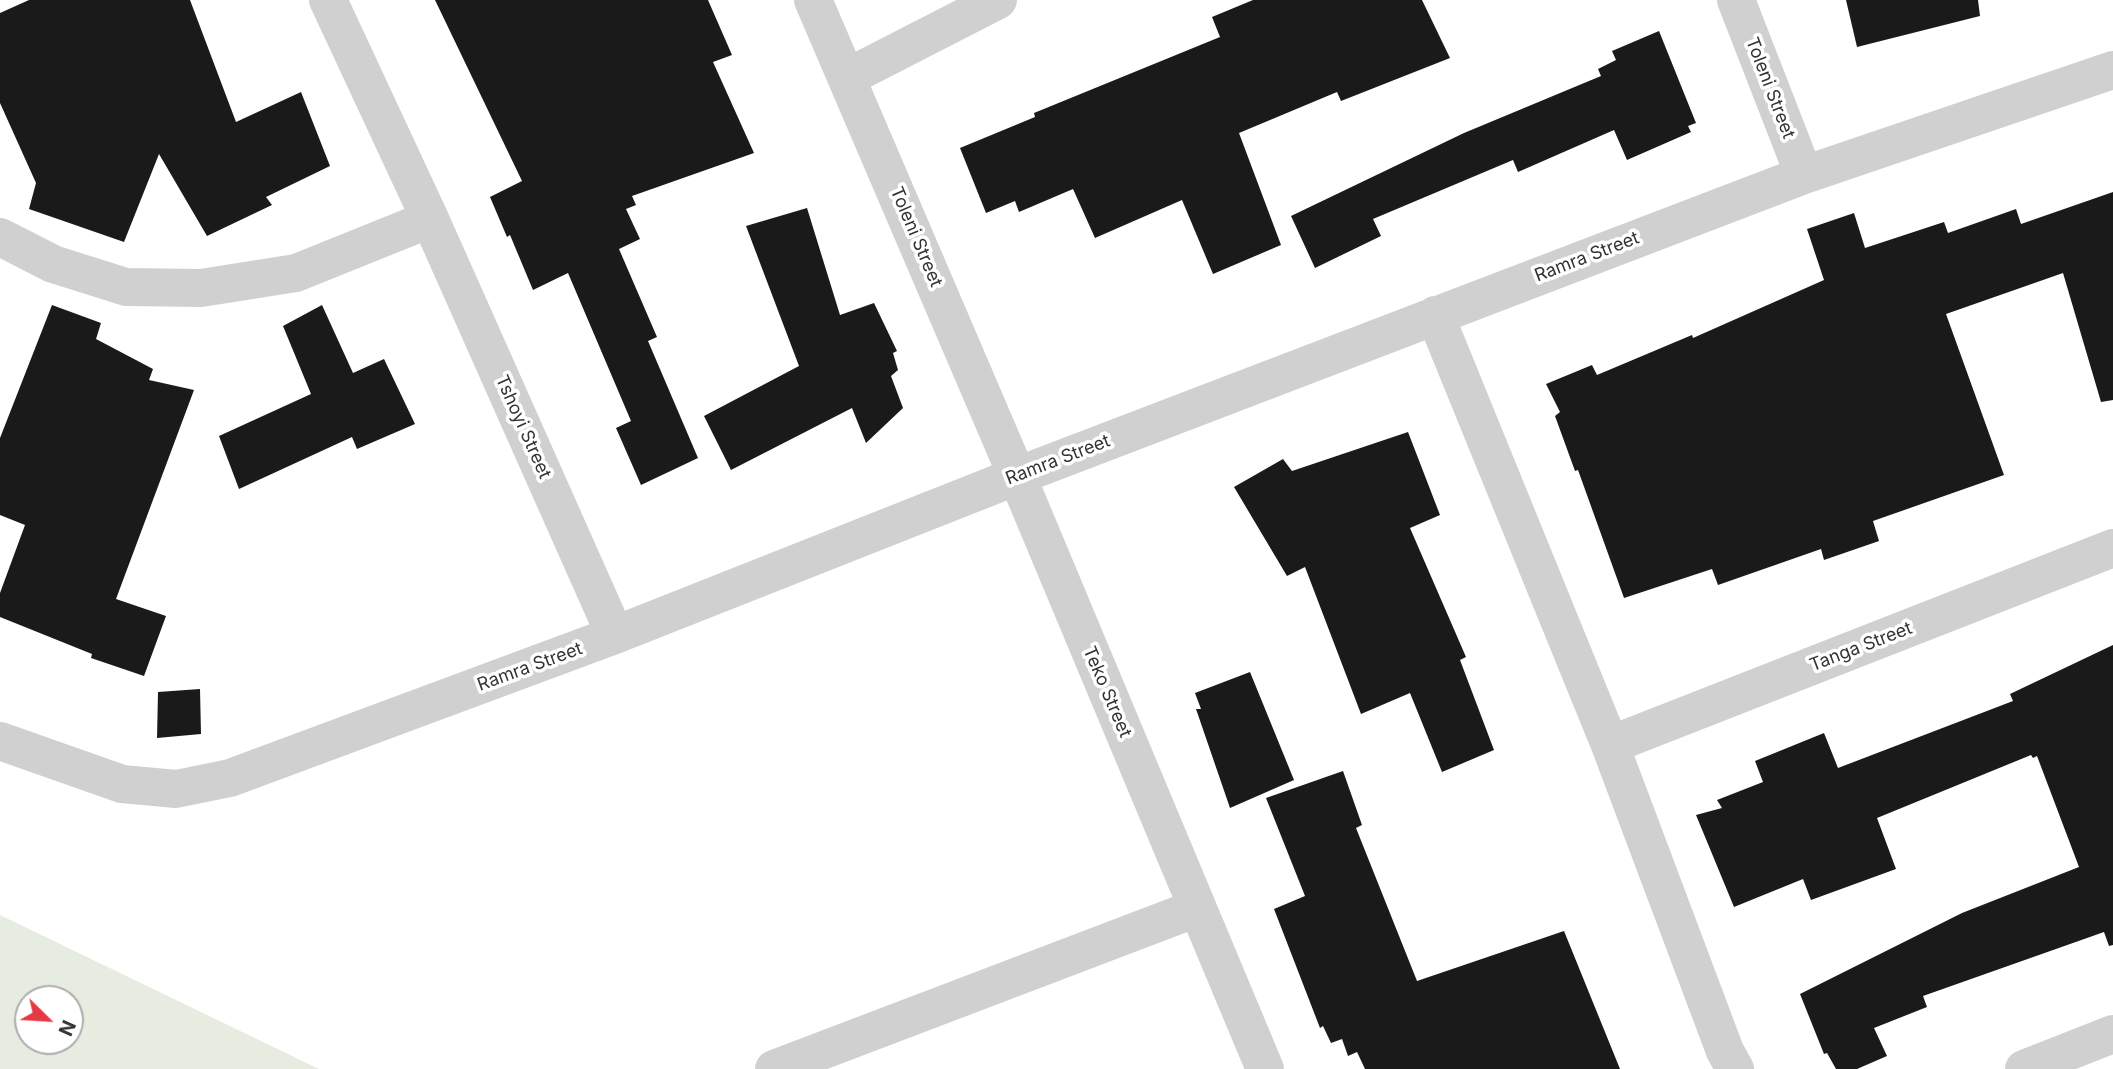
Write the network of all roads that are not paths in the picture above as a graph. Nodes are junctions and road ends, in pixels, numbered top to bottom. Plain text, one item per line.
1 (328, 0) edge
2 (813, 0) edge
3 (998, 0) edge
4 (1736, 0) edge
5 (2113, 70) edge
6 (848, 77) junction
7 (1804, 175) junction
8 (430, 219) junction
9 (0, 237) edge
10 (1435, 315) junction
11 (1017, 476) junction
12 (2113, 548) edge
13 (615, 635) junction
14 (0, 741) edge
15 (1609, 745) junction
16 (1197, 908) junction
17 (2113, 1034) edge
18 (774, 1069) edge
19 (1265, 1069) edge
20 (1735, 1069) edge
21 (2024, 1069) edge

1 - 8 street, Tshoyi Street
2 - 6 street, Toleni Street
3 - 6 street
4 - 7 street, Toleni Street
5 - 7 street, Ramra Street
6 - 11 street, Toleni Street
7 - 10 street, Ramra Street
8 - 9 street
8 - 13 street, Tshoyi Street
10 - 11 street, Ramra Street
10 - 15 street
11 - 13 street, Ramra Street
11 - 16 street, Teko Street
12 - 15 street, Tanga Street
13 - 14 street, Ramra Street
15 - 20 street
16 - 18 street
16 - 19 street, Teko Street
17 - 21 street

